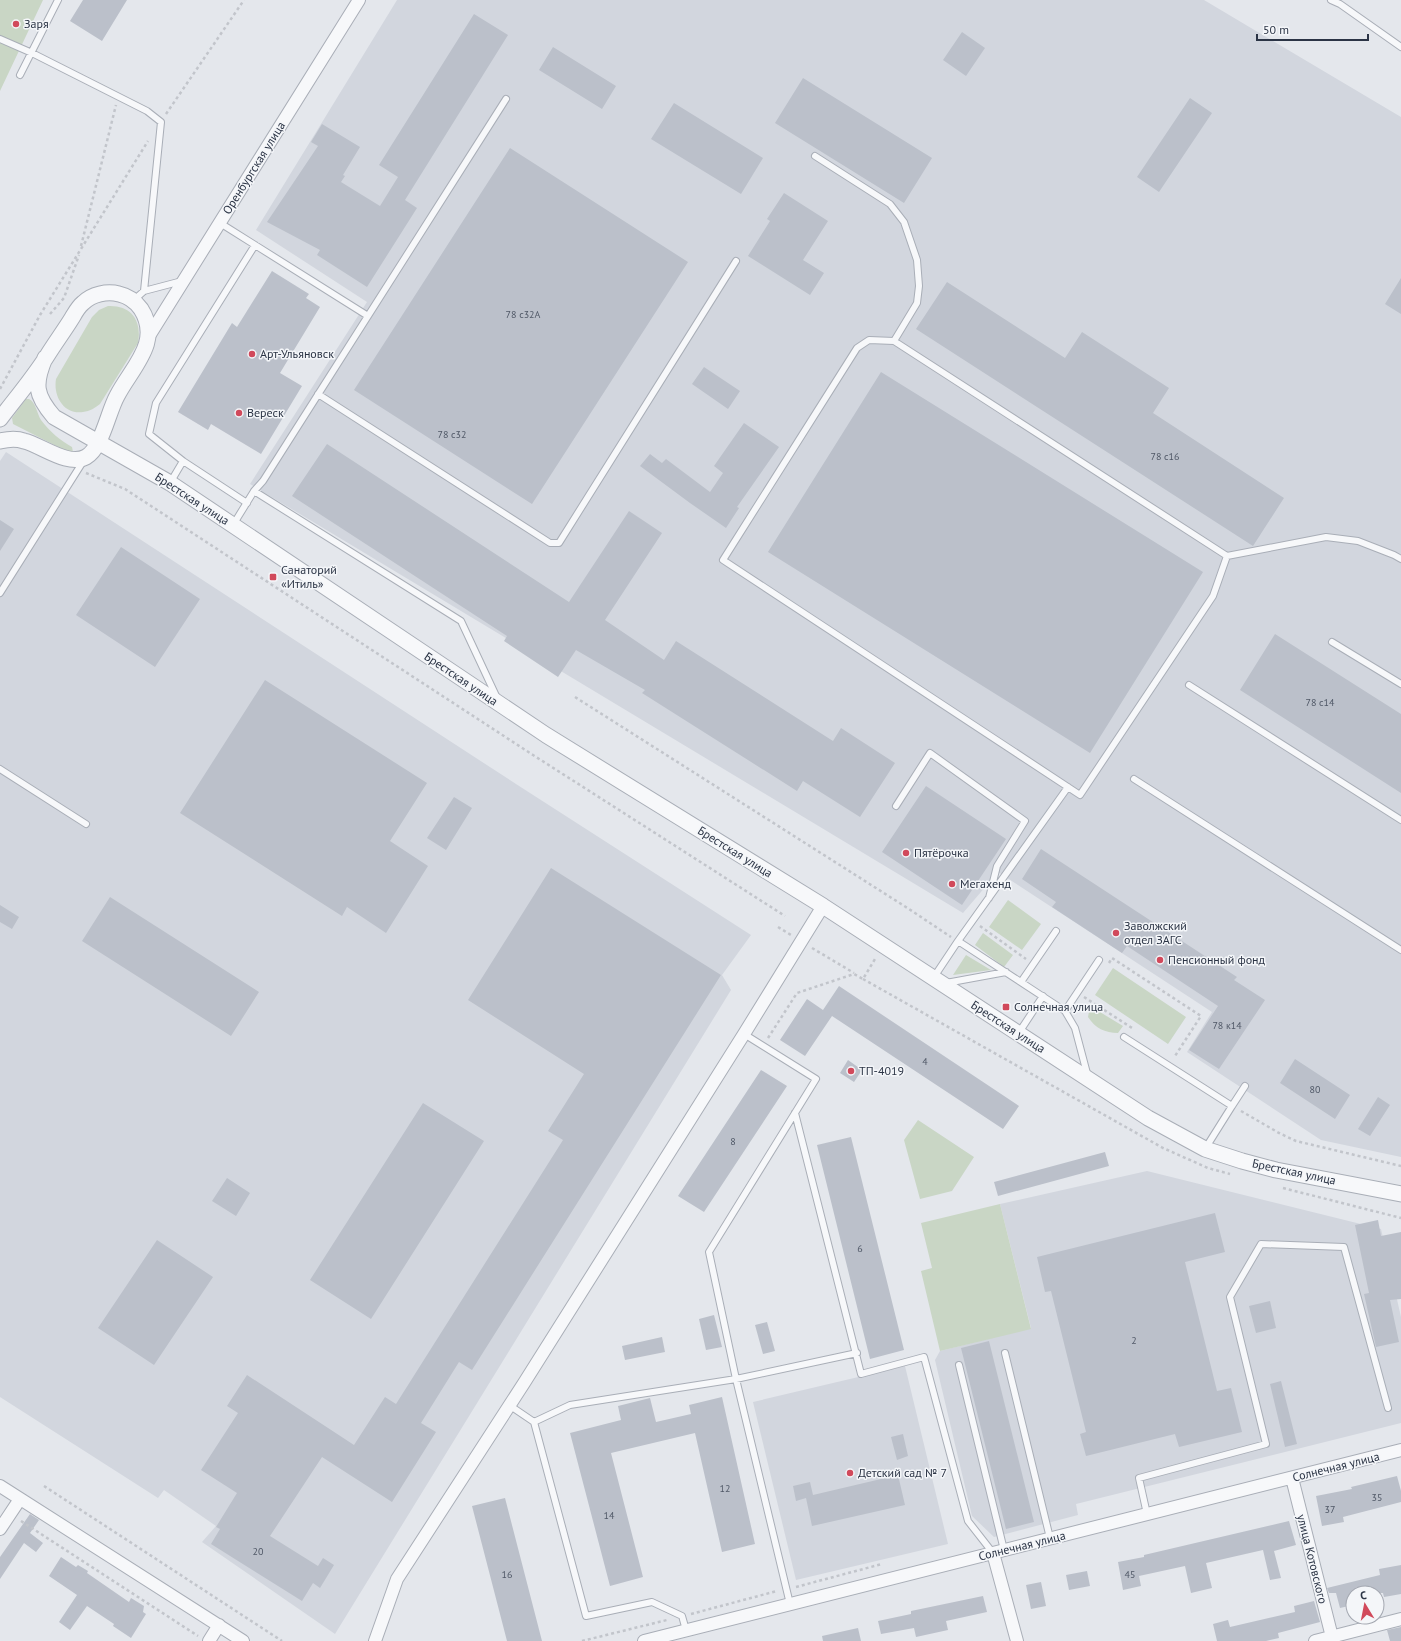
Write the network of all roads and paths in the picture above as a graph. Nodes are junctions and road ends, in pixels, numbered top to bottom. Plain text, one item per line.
1 (58, 0) edge
2 (359, 0) edge
3 (1331, 0) edge
4 (0, 39) edge
5 (1401, 47) edge
6 (32, 53) junction
7 (20, 75) dead end
8 (118, 97) junction
9 (506, 99) dead end
10 (815, 156) dead end
11 (220, 223) junction
12 (255, 245) junction
13 (80, 249) junction
14 (736, 260) dead end
15 (183, 281) junction
16 (138, 296) junction
17 (50, 314) dead end
18 (368, 316) junction
19 (149, 336) junction
20 (894, 341) junction
21 (45, 358) junction
22 (0, 389) edge
23 (318, 394) junction
24 (0, 419) edge
25 (0, 441) edge
26 (98, 442) junction
27 (183, 461) junction
28 (81, 464) junction
29 (170, 483) junction
30 (254, 491) junction
31 (247, 503) junction
32 (233, 525) junction
33 (1227, 556) junction
34 (1401, 559) edge
35 (0, 592) edge
36 (1332, 642) dead end
37 (1401, 684) edge
38 (1189, 685) dead end
39 (575, 697) dead end
40 (500, 705) junction
41 (0, 769) edge
42 (1134, 779) dead end
43 (1068, 787) junction
44 (896, 806) dead end
45 (1401, 820) edge
46 (86, 824) dead end
47 (989, 898) junction
48 (823, 906) junction
49 (784, 916) dead end
50 (973, 921) junction
51 (778, 927) dead end
52 (1056, 931) dead end
53 (801, 941) junction
54 (958, 941) junction
55 (1401, 950) edge
56 (875, 959) dead end
57 (1099, 960) dead end
58 (1033, 964) junction
59 (1108, 964) dead end
60 (1006, 972) junction
61 (854, 974) junction
62 (937, 981) junction
63 (1021, 982) junction
64 (1090, 992) dead end
65 (1077, 993) junction
66 (1043, 996) junction
67 (1086, 998) junction
68 (1065, 1011) junction
69 (1137, 1031) dead end
70 (744, 1034) junction
71 (1018, 1034) junction
72 (1124, 1037) dead end
73 (762, 1046) junction
74 (1169, 1052) dead end
75 (1089, 1080) junction
76 (1245, 1086) dead end
77 (1232, 1106) junction
78 (795, 1113) junction
79 (1206, 1149) junction
80 (1401, 1166) edge
81 (1401, 1194) edge
82 (856, 1353) junction
83 (1005, 1353) dead end
84 (959, 1365) dead end
85 (736, 1379) junction
86 (509, 1406) junction
87 (1388, 1408) dead end
88 (534, 1422) junction
89 (1401, 1450) edge
90 (1292, 1478) junction
91 (0, 1486) edge
92 (44, 1486) dead end
93 (20, 1498) junction
94 (10, 1513) junction
95 (1147, 1514) junction
96 (0, 1529) edge
97 (1050, 1538) junction
98 (999, 1551) junction
99 (882, 1564) dead end
100 (786, 1589) junction
101 (790, 1604) junction
102 (682, 1616) junction
103 (1401, 1619) edge
104 (219, 1626) junction
105 (687, 1636) edge
106 (203, 1639) edge
107 (1332, 1639) edge
108 (243, 1641) edge
109 (282, 1641) edge
110 (376, 1641) edge
111 (582, 1641) edge
112 (644, 1641) edge
113 (1017, 1641) edge
114 (1314, 1641) edge

1 - 6 lane
2 - 11 street, Оренбургская улица
3 - 5 lane
4 - 6 lane
6 - 7 lane
6 - 8 lane
8 - 13 path
8 - 16 lane
9 - 18 lane
10 - 20 lane
11 - 12 lane
11 - 15 street, Оренбургская улица
12 - 18 lane
12 - 27 lane
13 - 17 path
13 - 22 path
14 - 23 lane
15 - 16 lane
15 - 19 street, Оренбургская улица
16 - 19 street
16 - 21 street
18 - 23 lane
19 - 26 street, Оренбургская улица
20 - 33 lane
20 - 43 lane
21 - 24 street
21 - 26 street, Брестская улица
23 - 30 lane
25 - 28 street
26 - 28 street, Оренбургская улица
26 - 29 street, Брестская улица
27 - 29 lane
27 - 31 lane
28 - 35 lane
28 - 49 path
29 - 32 street, Брестская улица
30 - 31 lane
30 - 40 lane
31 - 32 lane
32 - 40 street, Брестская улица
33 - 34 lane
33 - 43 lane
36 - 37 lane
38 - 45 lane
39 - 54 path
40 - 48 street, Брестская улица
41 - 46 lane
42 - 55 lane
43 - 47 lane
44 - 47 lane
47 - 50 lane
48 - 53 street
48 - 62 street, Брестская улица
50 - 54 lane
50 - 58 path
51 - 53 path
52 - 58 lane
53 - 61 path
53 - 70 street
54 - 60 lane
54 - 62 lane
56 - 61 path
57 - 65 lane
58 - 63 lane
59 - 74 path
60 - 62 lane
60 - 63 lane
61 - 73 path
62 - 71 street, Брестская улица
63 - 66 lane
64 - 67 path
65 - 67 path
65 - 68 lane
66 - 68 lane
66 - 71 lane
67 - 69 path
68 - 75 lane
70 - 73 lane
70 - 86 street
71 - 75 street, Брестская улица
72 - 77 lane
73 - 78 lane
75 - 79 street, Брестская улица
76 - 77 lane
77 - 79 lane
77 - 80 path
78 - 82 lane
78 - 85 lane
79 - 81 street, Брестская улица
82 - 85 lane
82 - 98 lane
83 - 97 lane
84 - 98 lane
85 - 88 lane
85 - 100 lane
86 - 88 lane
86 - 110 street
87 - 95 lane
88 - 102 lane
89 - 90 street, Солнечная улица
90 - 95 street, Солнечная улица
90 - 107 street, улица Котовского
91 - 93 street
92 - 109 path
93 - 94 street
93 - 104 street
94 - 96 street
94 - 106 path
95 - 97 street, Солнечная улица
97 - 98 street, Солнечная улица
98 - 101 street, Солнечная улица
98 - 113 street
99 - 100 path
100 - 101 lane
100 - 102 path
101 - 105 street, Солнечная улица
102 - 105 lane
102 - 111 path
103 - 107 street
104 - 106 street
104 - 108 street
105 - 112 street, Солнечная улица
107 - 114 street

